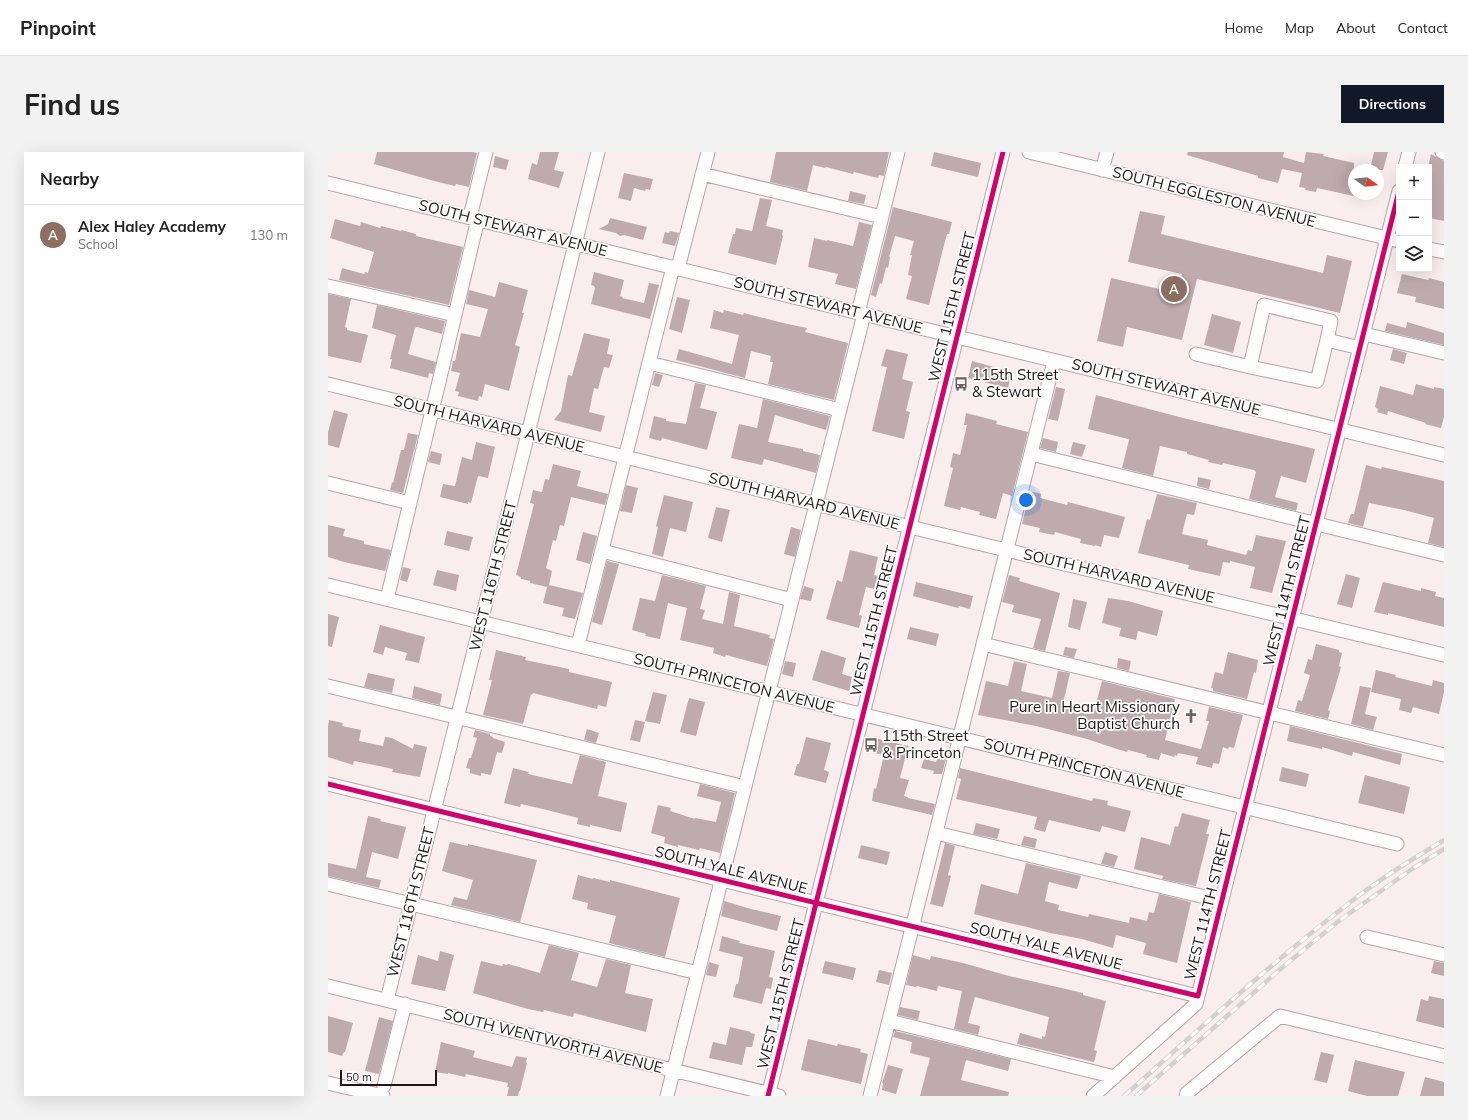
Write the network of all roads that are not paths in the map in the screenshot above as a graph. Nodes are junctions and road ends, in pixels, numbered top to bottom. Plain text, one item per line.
1 (486, 152) edge
2 (598, 152) edge
3 (708, 152) edge
4 (898, 152) edge
5 (1003, 152) edge
6 (1029, 152) edge
7 (1107, 152) edge
8 (1409, 152) edge
9 (1406, 164) edge
10 (1102, 170) junction
11 (702, 174) junction
12 (328, 183) edge
13 (1398, 200) edge
14 (882, 217) junction
15 (474, 218) junction
16 (1393, 240) edge
17 (576, 243) junction
18 (1432, 249) edge
19 (1444, 252) edge
20 (676, 268) junction
21 (328, 286) edge
22 (861, 314) junction
23 (455, 316) junction
24 (1364, 334) junction
25 (957, 337) junction
26 (1327, 340) junction
27 (1360, 348) junction
28 (1444, 353) edge
29 (1196, 354) dead end
30 (1054, 361) junction
31 (649, 363) junction
32 (1250, 366) junction
33 (328, 384) edge
34 (432, 410) junction
35 (840, 410) junction
36 (1340, 429) junction
37 (528, 433) junction
38 (1031, 454) junction
39 (1444, 454) edge
40 (625, 457) junction
41 (328, 483) edge
42 (410, 503) junction
43 (816, 504) junction
44 (1316, 524) junction
45 (910, 526) junction
46 (1007, 550) junction
47 (602, 551) junction
48 (1444, 555) edge
49 (328, 585) edge
50 (387, 599) junction
51 (792, 600) junction
52 (1292, 618) junction
53 (481, 622) junction
54 (983, 644) junction
55 (578, 645) junction
56 (1444, 655) edge
57 (328, 686) edge
58 (769, 691) junction
59 (1269, 712) junction
60 (863, 714) junction
61 (457, 717) junction
62 (960, 738) junction
63 (1444, 755) edge
64 (328, 784) edge
65 (745, 787) junction
66 (1245, 807) junction
67 (434, 810) junction
68 (936, 833) junction
69 (1397, 844) dead end
70 (722, 880) junction
71 (328, 884) edge
72 (1222, 901) junction
73 (816, 903) junction
74 (411, 904) junction
75 (913, 926) junction
76 (1367, 936) dead end
77 (1444, 956) edge
78 (698, 973) junction
79 (328, 986) edge
80 (1198, 996) junction
81 (387, 1000) junction
82 (405, 1004) junction
83 (889, 1021) junction
84 (1444, 1056) edge
85 (674, 1070) junction
86 (1115, 1077) junction
87 (328, 1083) edge
88 (384, 1091) edge
89 (772, 1095) edge
90 (1190, 1095) edge
91 (667, 1096) edge
92 (870, 1096) edge
93 (1093, 1096) edge

1 - 15 street
2 - 17 street, WEST 116TH STREET
3 - 11 street
4 - 14 street
5 - 25 street, WEST 115TH STREET
6 - 10 street, SOUTH EGGLESTON AVENUE
7 - 10 street
8 - 9 street
10 - 16 street, SOUTH EGGLESTON AVENUE
11 - 14 street
11 - 20 street
12 - 15 street, SOUTH STEWART AVENUE
13 - 16 street, WEST 114TH STREET
14 - 22 street
15 - 17 street, SOUTH STEWART AVENUE
15 - 23 street
16 - 24 street, WEST 114TH STREET
17 - 20 street, SOUTH STEWART AVENUE
17 - 37 street, WEST 116TH STREET
18 - 19 street
20 - 22 street, SOUTH STEWART AVENUE
20 - 31 street
21 - 23 street
22 - 25 street, SOUTH STEWART AVENUE
22 - 35 street
23 - 34 street
24 - 27 street, WEST 114TH STREET
24 - 28 street
25 - 30 street, SOUTH STEWART AVENUE
25 - 45 street, WEST 115TH STREET
26 - 27 street
26 - 32 street
26 - 32 street
27 - 36 street, WEST 114TH STREET
29 - 32 street
30 - 36 street, SOUTH STEWART AVENUE
30 - 38 street
31 - 35 street
31 - 40 street
33 - 34 street, SOUTH HARVARD AVENUE
34 - 37 street, SOUTH HARVARD AVENUE
34 - 42 street
35 - 43 street
36 - 39 street, SOUTH STEWART AVENUE
36 - 44 street, WEST 114TH STREET
37 - 40 street, SOUTH HARVARD AVENUE
37 - 53 street, WEST 116TH STREET
38 - 44 street
38 - 46 street
40 - 43 street, SOUTH HARVARD AVENUE
40 - 47 street
41 - 42 street
42 - 50 street
43 - 45 street, SOUTH HARVARD AVENUE
43 - 51 street
44 - 48 street
44 - 52 street, WEST 114TH STREET
45 - 46 street, SOUTH HARVARD AVENUE
45 - 60 street, WEST 115TH STREET
46 - 52 street, SOUTH HARVARD AVENUE
46 - 54 street
47 - 51 street
47 - 55 street
49 - 50 street, SOUTH PRINCETON AVENUE
50 - 53 street, SOUTH PRINCETON AVENUE
51 - 58 street
52 - 56 street, SOUTH HARVARD AVENUE
52 - 59 street, WEST 114TH STREET
53 - 55 street, SOUTH PRINCETON AVENUE
53 - 61 street, WEST 116TH STREET
54 - 59 street
54 - 62 street
55 - 58 street, SOUTH PRINCETON AVENUE
57 - 61 street
58 - 60 street, SOUTH PRINCETON AVENUE
58 - 65 street
59 - 63 street
59 - 66 street, WEST 114TH STREET
60 - 62 street, SOUTH PRINCETON AVENUE
60 - 73 street, WEST 115TH STREET
61 - 65 street
61 - 67 street, WEST 116TH STREET
62 - 66 street, SOUTH PRINCETON AVENUE
62 - 68 street
64 - 67 street, SOUTH YALE AVENUE
65 - 70 street
66 - 69 street, SOUTH PRINCETON AVENUE
66 - 72 street, WEST 114TH STREET
67 - 70 street, SOUTH YALE AVENUE
67 - 74 street, WEST 116TH STREET
68 - 72 street
68 - 75 street
70 - 73 street, SOUTH YALE AVENUE
70 - 78 street
71 - 74 street
72 - 80 street, WEST 114TH STREET
73 - 75 street, SOUTH YALE AVENUE
73 - 89 street, WEST 115TH STREET
74 - 78 street
74 - 81 street, WEST 116TH STREET
75 - 80 street, SOUTH YALE AVENUE
75 - 83 street
76 - 77 street
78 - 85 street
79 - 81 street, SOUTH WENTWORTH AVENUE
80 - 86 street, WEST 114TH STREET
81 - 82 street, SOUTH WENTWORTH AVENUE
82 - 85 street, SOUTH WENTWORTH AVENUE
82 - 88 street
83 - 86 street
83 - 92 street
84 - 90 street
85 - 89 street, SOUTH WENTWORTH AVENUE
85 - 91 street
86 - 93 street, WEST 114TH STREET
87 - 88 street

